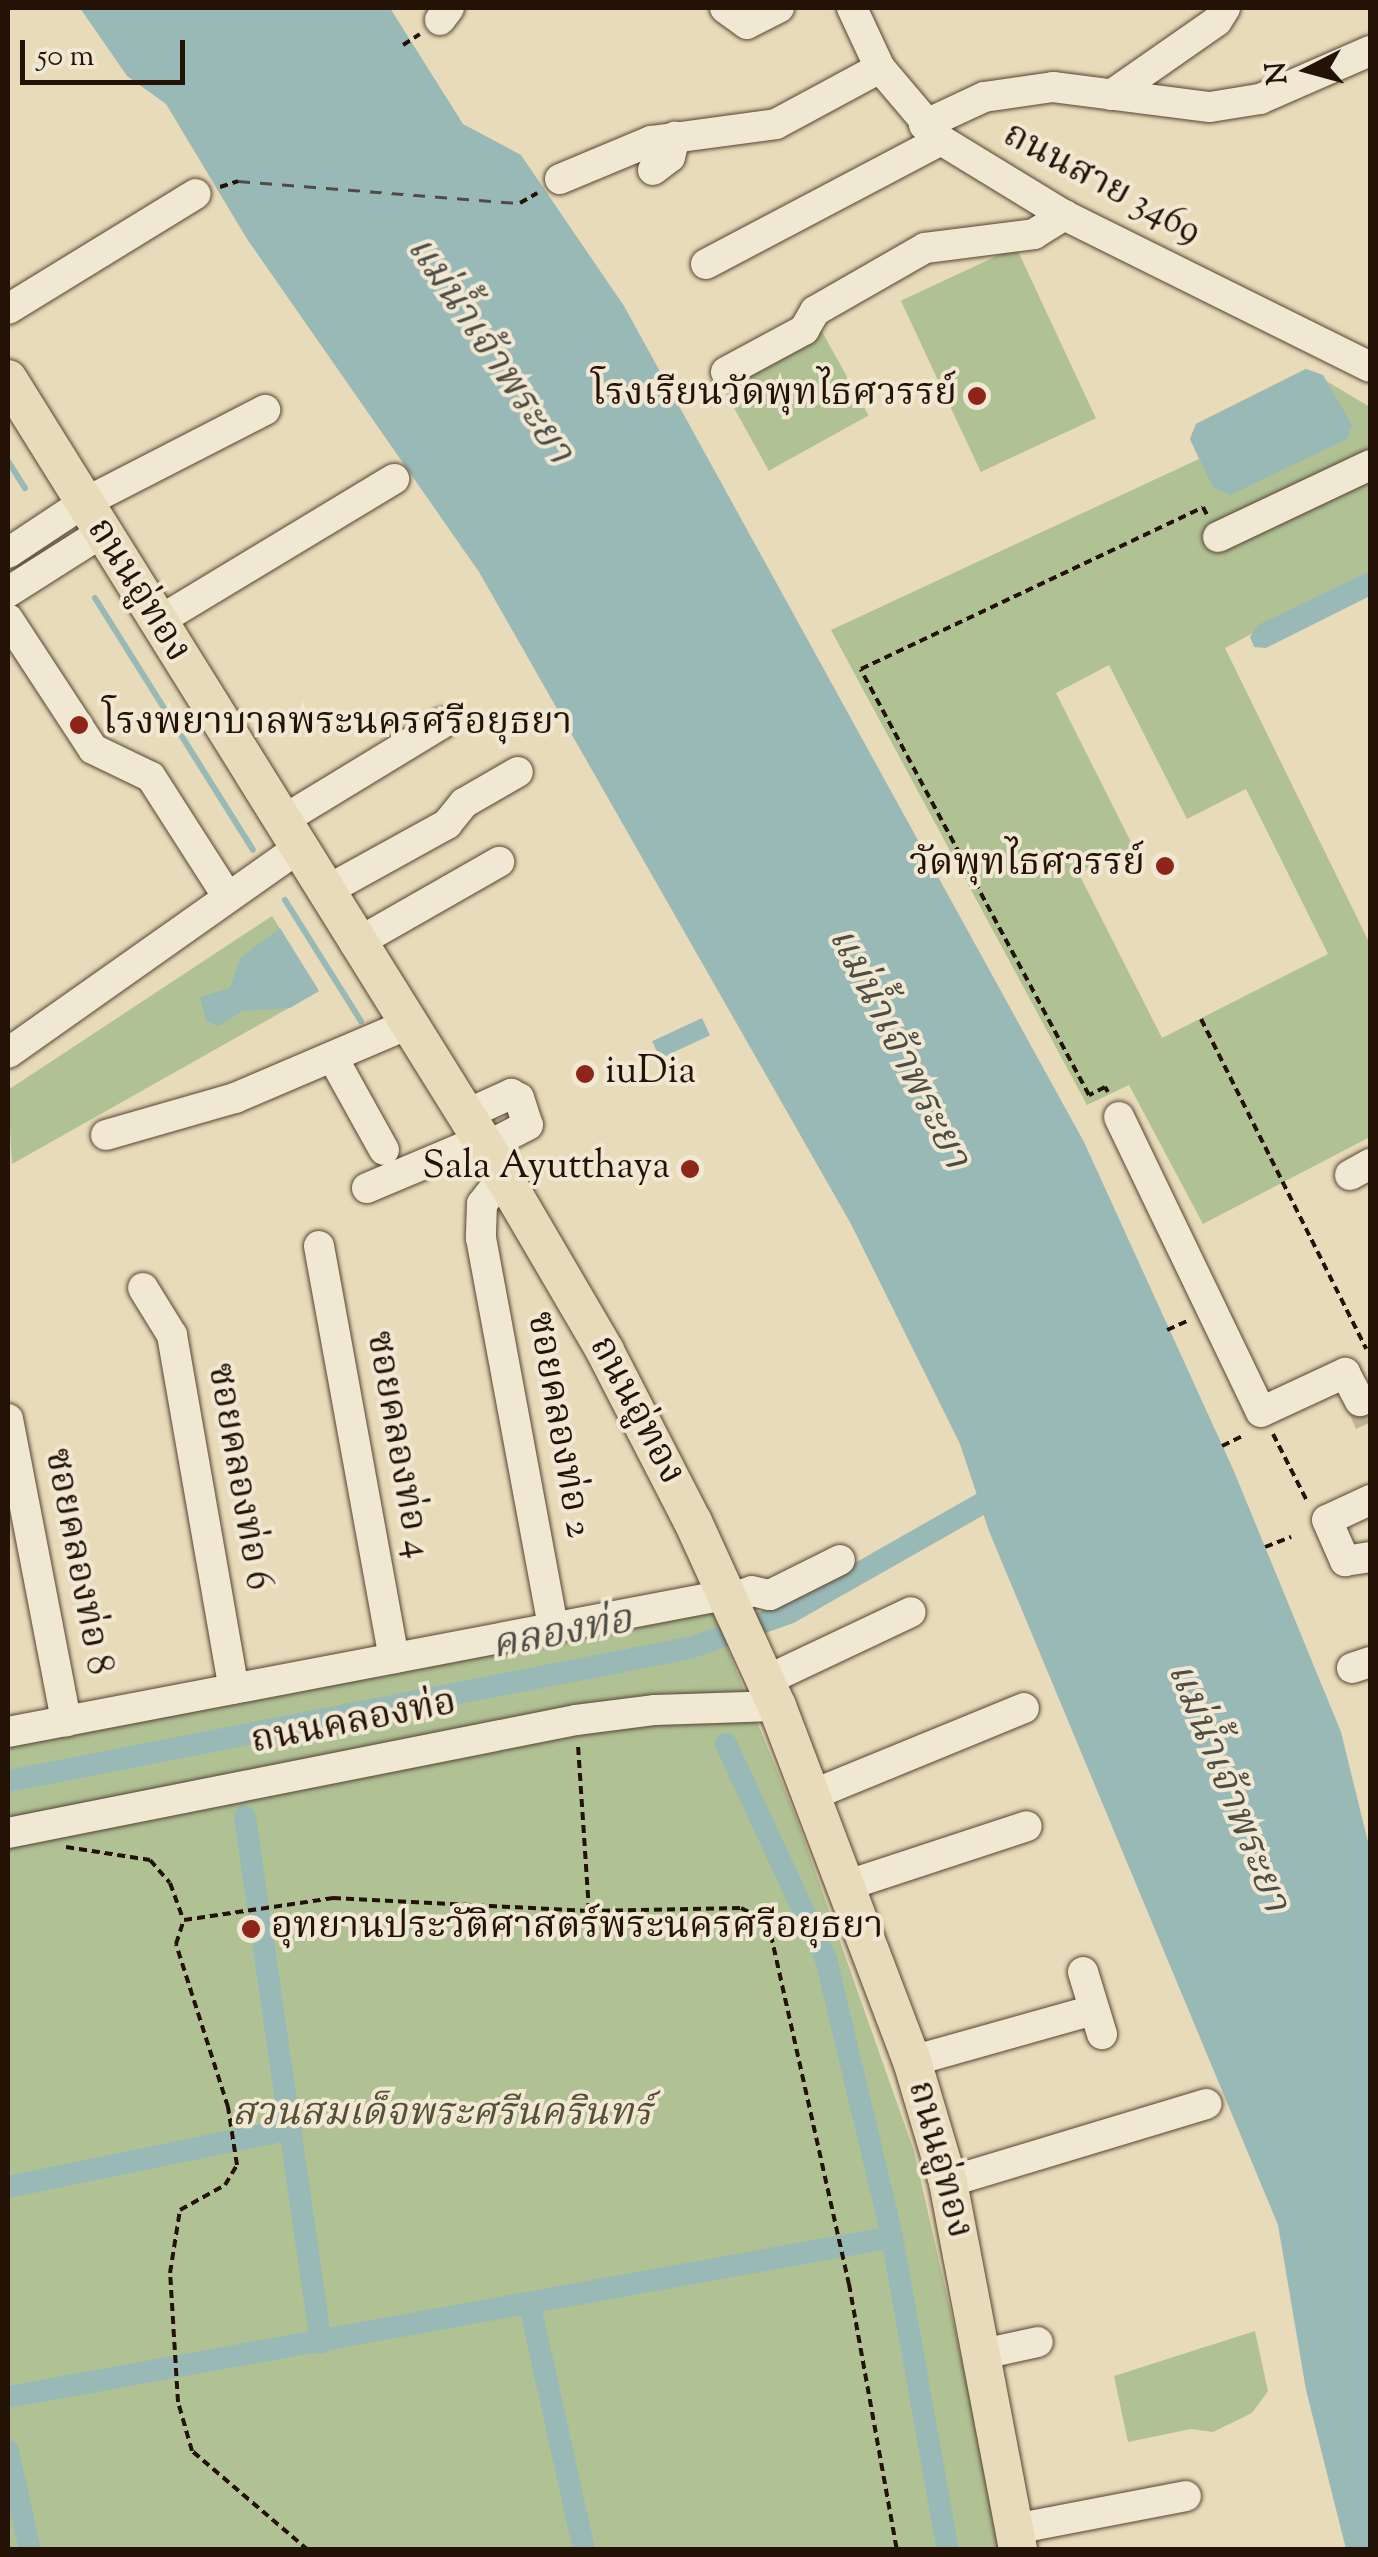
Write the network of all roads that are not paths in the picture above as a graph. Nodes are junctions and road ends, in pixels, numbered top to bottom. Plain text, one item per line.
1 (725, 8) edge
2 (778, 8) edge
3 (852, 8) edge
4 (1225, 8) edge
5 (1370, 51) edge
6 (880, 68) junction
7 (1112, 95) junction
8 (933, 132) junction
9 (675, 137) junction
10 (652, 170) dead end
11 (560, 179) dead end
12 (196, 194) dead end
13 (1064, 215) junction
14 (706, 264) dead end
15 (8, 309) edge
16 (1370, 367) edge
17 (726, 372) dead end
18 (8, 379) edge
19 (264, 410) dead end
20 (1370, 465) edge
21 (394, 479) dead end
22 (91, 518) junction
23 (1218, 538) road end
24 (8, 553) edge
25 (8, 592) edge
26 (8, 618) edge
27 (157, 622) junction
28 (443, 723) dead end
29 (518, 772) dead end
30 (288, 835) junction
31 (499, 862) dead end
32 (324, 892) junction
33 (228, 896) junction
34 (355, 944) junction
35 (406, 1024) junction
36 (8, 1052) edge
37 (333, 1058) junction
38 (1119, 1117) road end
39 (106, 1136) dead end
40 (484, 1145) junction
41 (384, 1150) dead end
42 (367, 1188) dead end
43 (318, 1246) dead end
44 (143, 1288) dead end
45 (1360, 1401) dead end
46 (8, 1419) edge
47 (1370, 1500) edge
48 (1370, 1557) edge
49 (840, 1560) dead end
50 (728, 1600) junction
51 (911, 1612) dead end
52 (554, 1628) junction
53 (394, 1658) junction
54 (766, 1683) junction
55 (234, 1689) junction
56 (1024, 1708) dead end
57 (66, 1721) junction
58 (8, 1732) edge
59 (812, 1795) junction
60 (1027, 1826) dead end
61 (8, 1833) edge
62 (848, 1885) junction
63 (1083, 1972) dead end
64 (912, 2061) junction
65 (1206, 2104) dead end
66 (948, 2182) junction
67 (1038, 2342) dead end
68 (983, 2354) junction
69 (1186, 2496) dead end
70 (1016, 2539) edge

1 - 2 street
3 - 6 street, ถนนสาย 3469
4 - 7 street
5 - 7 street
6 - 8 street, ถนนสาย 3469
6 - 9 street
7 - 8 street
8 - 13 street, ถนนสาย 3469
8 - 14 street
9 - 10 street
9 - 11 street
12 - 15 street
13 - 16 street, ถนนสาย 3469
13 - 17 street
18 - 22 main road, ถนนอู่ทอง
19 - 22 street
20 - 23 street
21 - 27 street
22 - 24 street
22 - 25 street
22 - 27 main road, ถนนอู่ทอง
26 - 33 street
27 - 30 main road, ถนนอู่ทอง
28 - 30 street
29 - 32 street
30 - 32 main road, ถนนอู่ทอง
30 - 33 street
31 - 34 street
32 - 34 main road, ถนนอู่ทอง
33 - 36 street
34 - 35 main road, ถนนอู่ทอง
35 - 37 street
35 - 40 main road, ถนนอู่ทอง
37 - 39 street
37 - 41 street
38 - 45 street
40 - 42 street
40 - 50 main road, ถนนอู่ทอง
40 - 52 street, ซอยคลองท่อ 2
43 - 53 street, ซอยคลองท่อ 4
44 - 55 street, ซอยคลองท่อ 6
46 - 57 street, ซอยคลองท่อ 8
47 - 48 street
49 - 50 street, ถนนคลองท่อ
50 - 52 street, ถนนคลองท่อ
50 - 54 main road, ถนนอู่ทอง
51 - 54 street
52 - 53 street, ถนนคลองท่อ
53 - 55 street, ถนนคลองท่อ
54 - 59 main road, ถนนอู่ทอง
54 - 61 street, ถนนคลองท่อ
55 - 57 street, ถนนคลองท่อ
56 - 59 street
57 - 58 street, ถนนคลองท่อ
59 - 62 main road, ถนนอู่ทอง
60 - 62 street
62 - 64 main road, ถนนอู่ทอง
63 - 64 street
64 - 66 main road, ถนนอู่ทอง
65 - 66 street
66 - 68 main road, ถนนอู่ทอง
67 - 68 street
68 - 70 main road, ถนนอู่ทอง
69 - 70 street

